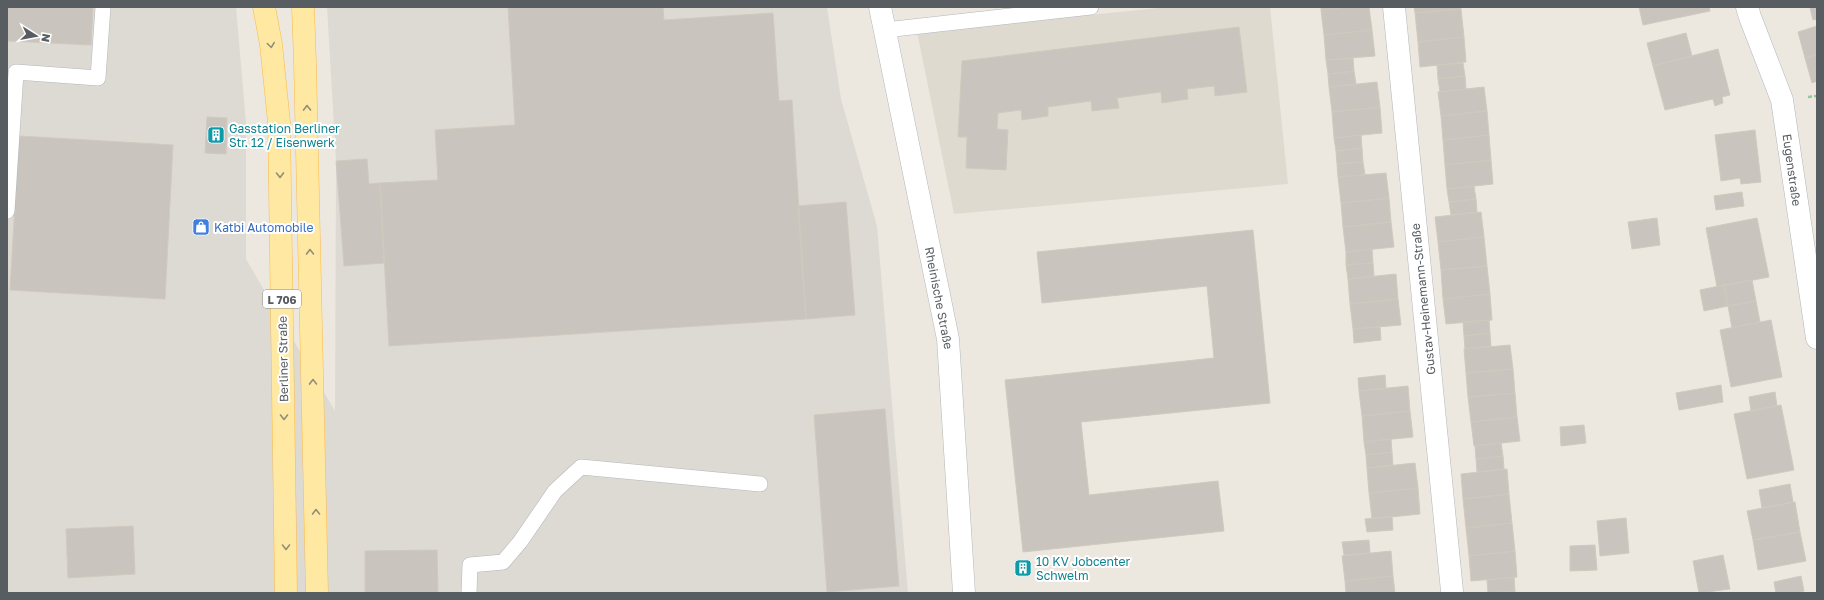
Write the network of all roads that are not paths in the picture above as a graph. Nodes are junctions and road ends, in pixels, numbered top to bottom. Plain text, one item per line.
1 (103, 7) edge
2 (264, 7) edge
3 (302, 7) edge
4 (880, 7) edge
5 (1091, 7) edge
6 (1394, 7) edge
7 (1748, 7) edge
8 (885, 30) junction
9 (7, 211) edge
10 (1817, 338) edge
11 (760, 484) dead end
12 (1452, 591) dead end
13 (286, 593) edge
14 (317, 593) edge
15 (469, 593) edge
16 (964, 593) edge

1 - 9 lane
2 -> 13 main road, Berliner Straße / L 706
14 -> 3 main road, L 706
4 - 8 street, Rheinische Straße
5 - 8 lane
6 - 12 street, Gustav-Heinemann-Straße
7 - 10 street, Eugenstraße
8 - 16 street, Rheinische Straße
11 - 15 lane

